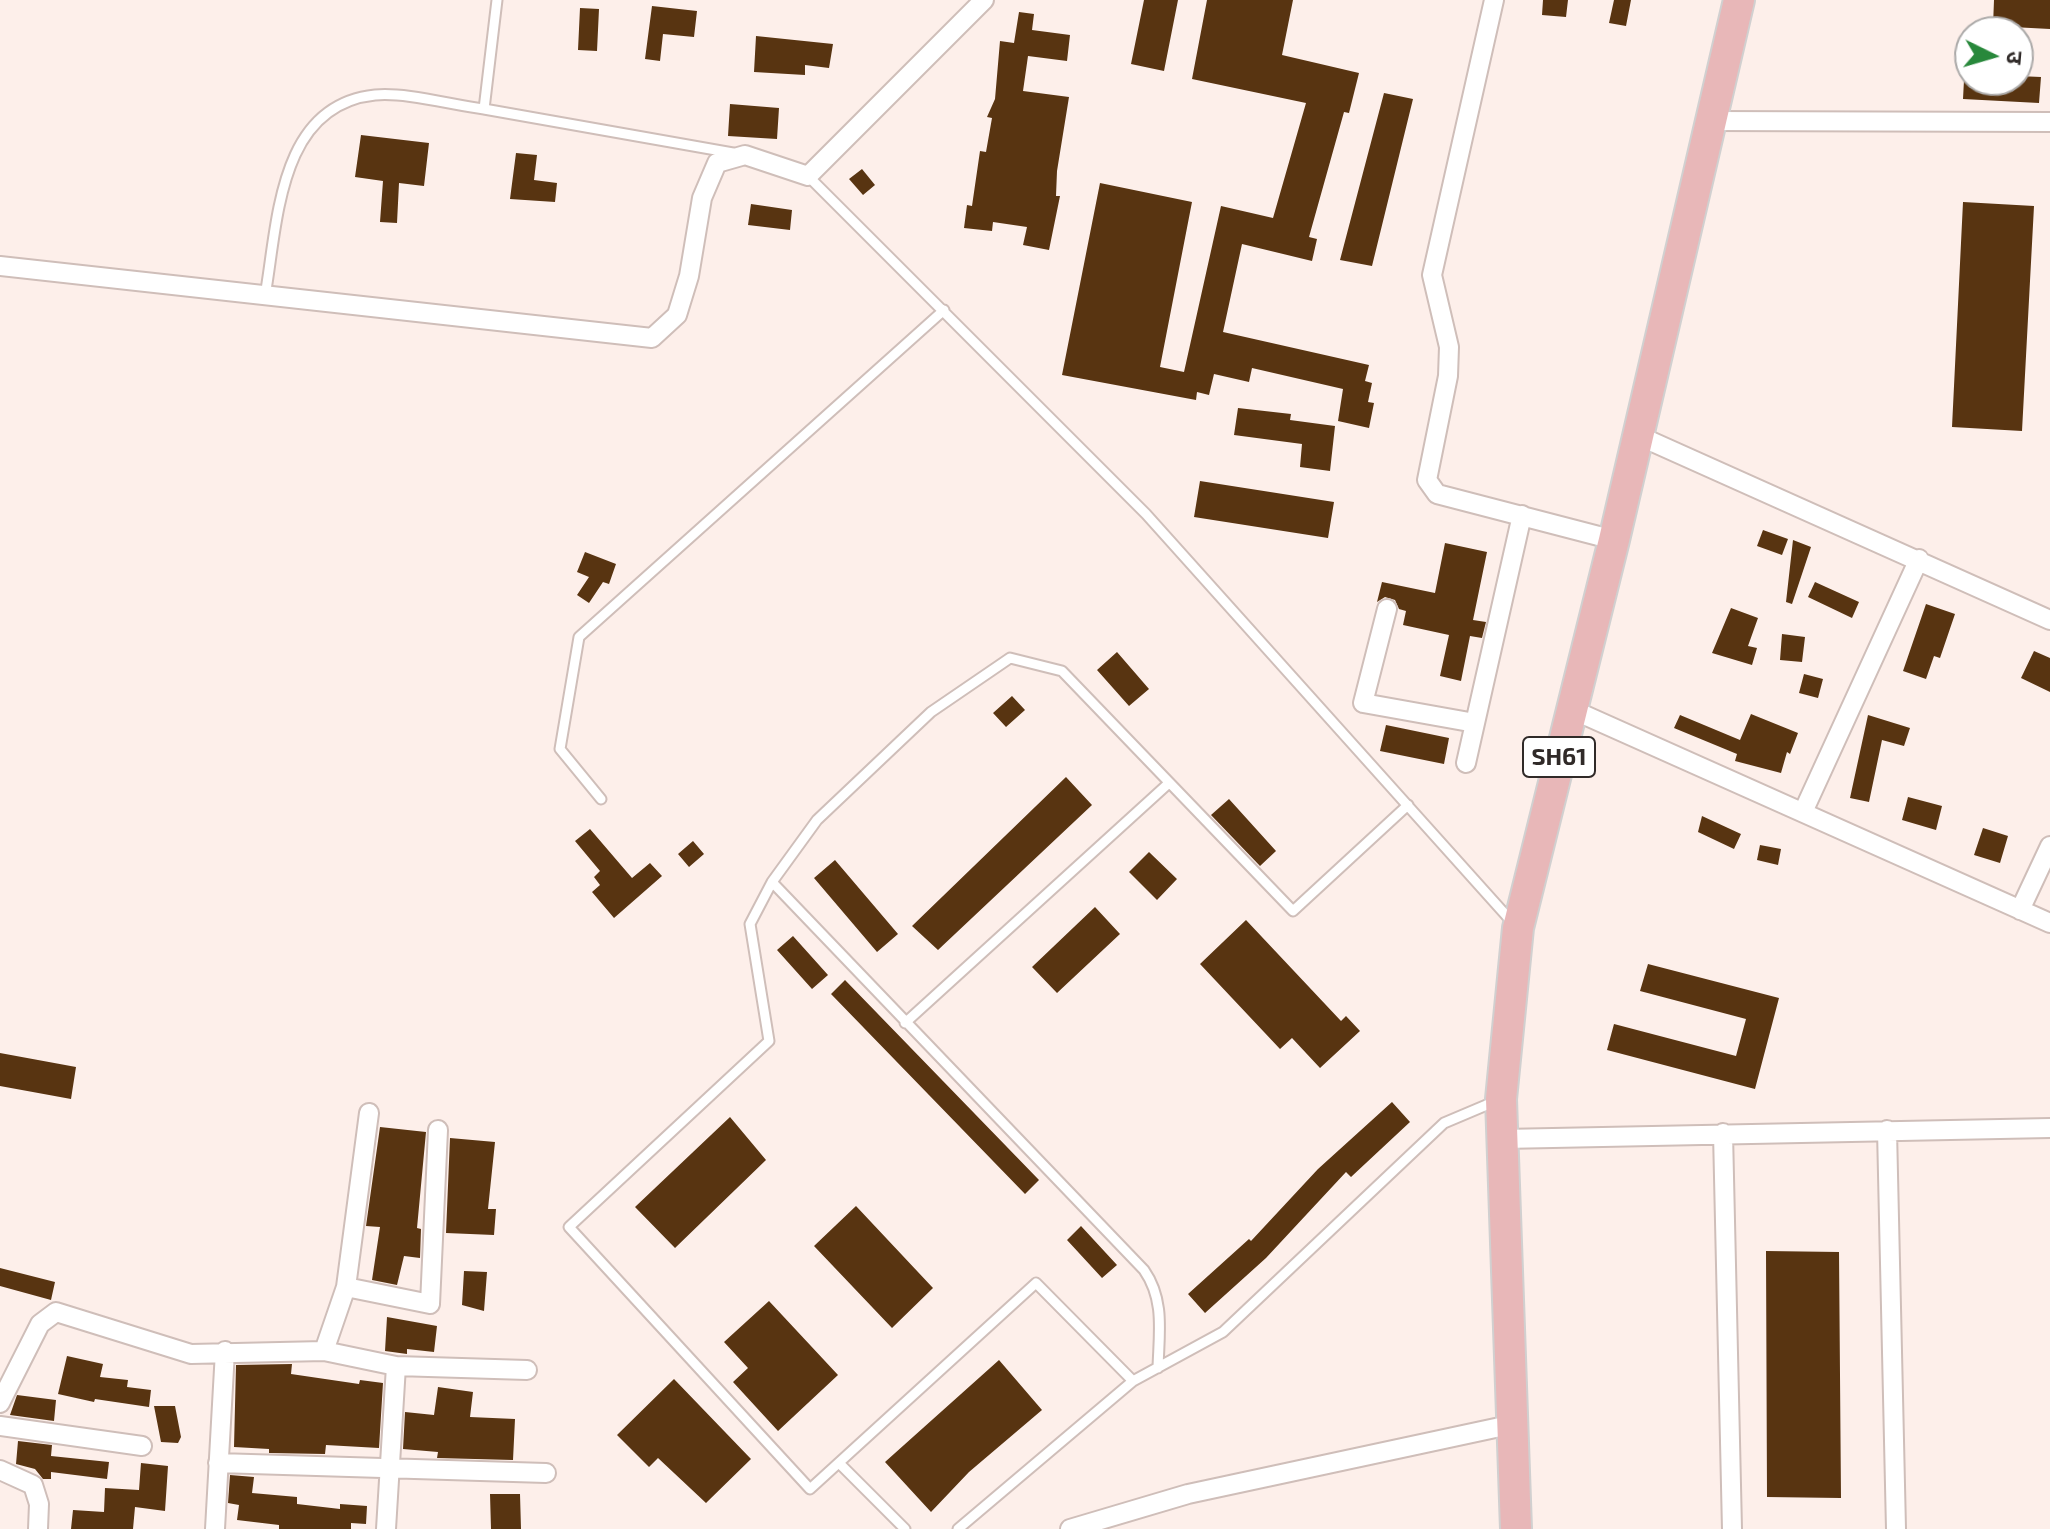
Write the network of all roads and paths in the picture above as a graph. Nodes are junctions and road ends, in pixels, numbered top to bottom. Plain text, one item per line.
1 (497, 0) edge
2 (984, 0) edge
3 (1494, 0) edge
4 (1739, 0) edge
5 (484, 109) junction
6 (1709, 121) junction
7 (2050, 122) edge
8 (745, 155) junction
9 (808, 176) junction
10 (0, 266) edge
11 (265, 296) junction
12 (944, 310) junction
13 (1637, 435) junction
14 (1522, 515) junction
15 (1614, 540) junction
16 (1919, 559) junction
17 (1387, 609) dead end
18 (2050, 620) edge
19 (1571, 709) junction
20 (1475, 723) junction
21 (1466, 763) dead end
22 (1169, 783) junction
23 (601, 799) dead end
24 (1408, 805) junction
25 (1803, 812) junction
26 (2050, 846) edge
27 (772, 882) junction
28 (2020, 910) junction
29 (2050, 923) edge
30 (1518, 928) junction
31 (905, 1023) junction
32 (1501, 1099) junction
33 (369, 1113) dead end
34 (2050, 1128) edge
35 (438, 1130) dead end
36 (1887, 1130) junction
37 (1723, 1133) junction
38 (1503, 1139) junction
39 (346, 1287) junction
40 (225, 1351) junction
41 (324, 1351) junction
42 (396, 1366) junction
43 (1158, 1368) junction
44 (527, 1370) dead end
45 (1133, 1381) junction
46 (0, 1403) edge
47 (1514, 1424) junction
48 (0, 1426) edge
49 (142, 1446) dead end
50 (218, 1463) junction
51 (839, 1463) junction
52 (0, 1470) edge
53 (392, 1471) junction
54 (546, 1473) dead end
55 (38, 1529) edge
56 (215, 1529) edge
57 (386, 1529) edge
58 (905, 1529) edge
59 (958, 1529) edge
60 (1070, 1529) edge
61 (1516, 1529) edge
62 (1732, 1529) edge
63 (1896, 1529) edge

1 - 5 lane
2 - 9 street
3 - 14 street
4 - 6 main road, SH61
5 - 8 lane
5 - 11 lane
6 - 7 street
6 - 13 main road, SH61
8 - 9 street
8 - 11 street
9 - 12 lane
10 - 11 street
12 - 23 lane
12 - 24 lane
13 - 15 main road, SH61
13 - 16 street
14 - 15 street
14 - 20 street
15 - 19 main road, SH61
16 - 18 street
16 - 25 street
17 - 20 street
19 - 25 street
19 - 30 main road, SH61
20 - 21 street
22 - 24 lane
22 - 27 lane
22 - 31 lane
24 - 30 lane
25 - 28 street
26 - 28 street
27 - 31 lane
27 - 51 lane
28 - 29 street
30 - 32 main road, SH61
31 - 43 lane
32 - 38 main road, SH61
32 - 43 lane
33 - 39 street
34 - 36 street
35 - 39 street
36 - 37 street
36 - 63 street
37 - 38 street
37 - 62 street
38 - 47 main road, SH61
39 - 41 street
40 - 41 street
40 - 46 street
40 - 50 street
41 - 42 street
42 - 44 street
42 - 53 street
43 - 45 lane
45 - 51 lane
45 - 59 lane
47 - 60 street
47 - 61 main road, SH61
48 - 49 street
50 - 53 street
50 - 56 street
51 - 58 lane
52 - 55 street
53 - 54 street
53 - 57 street

